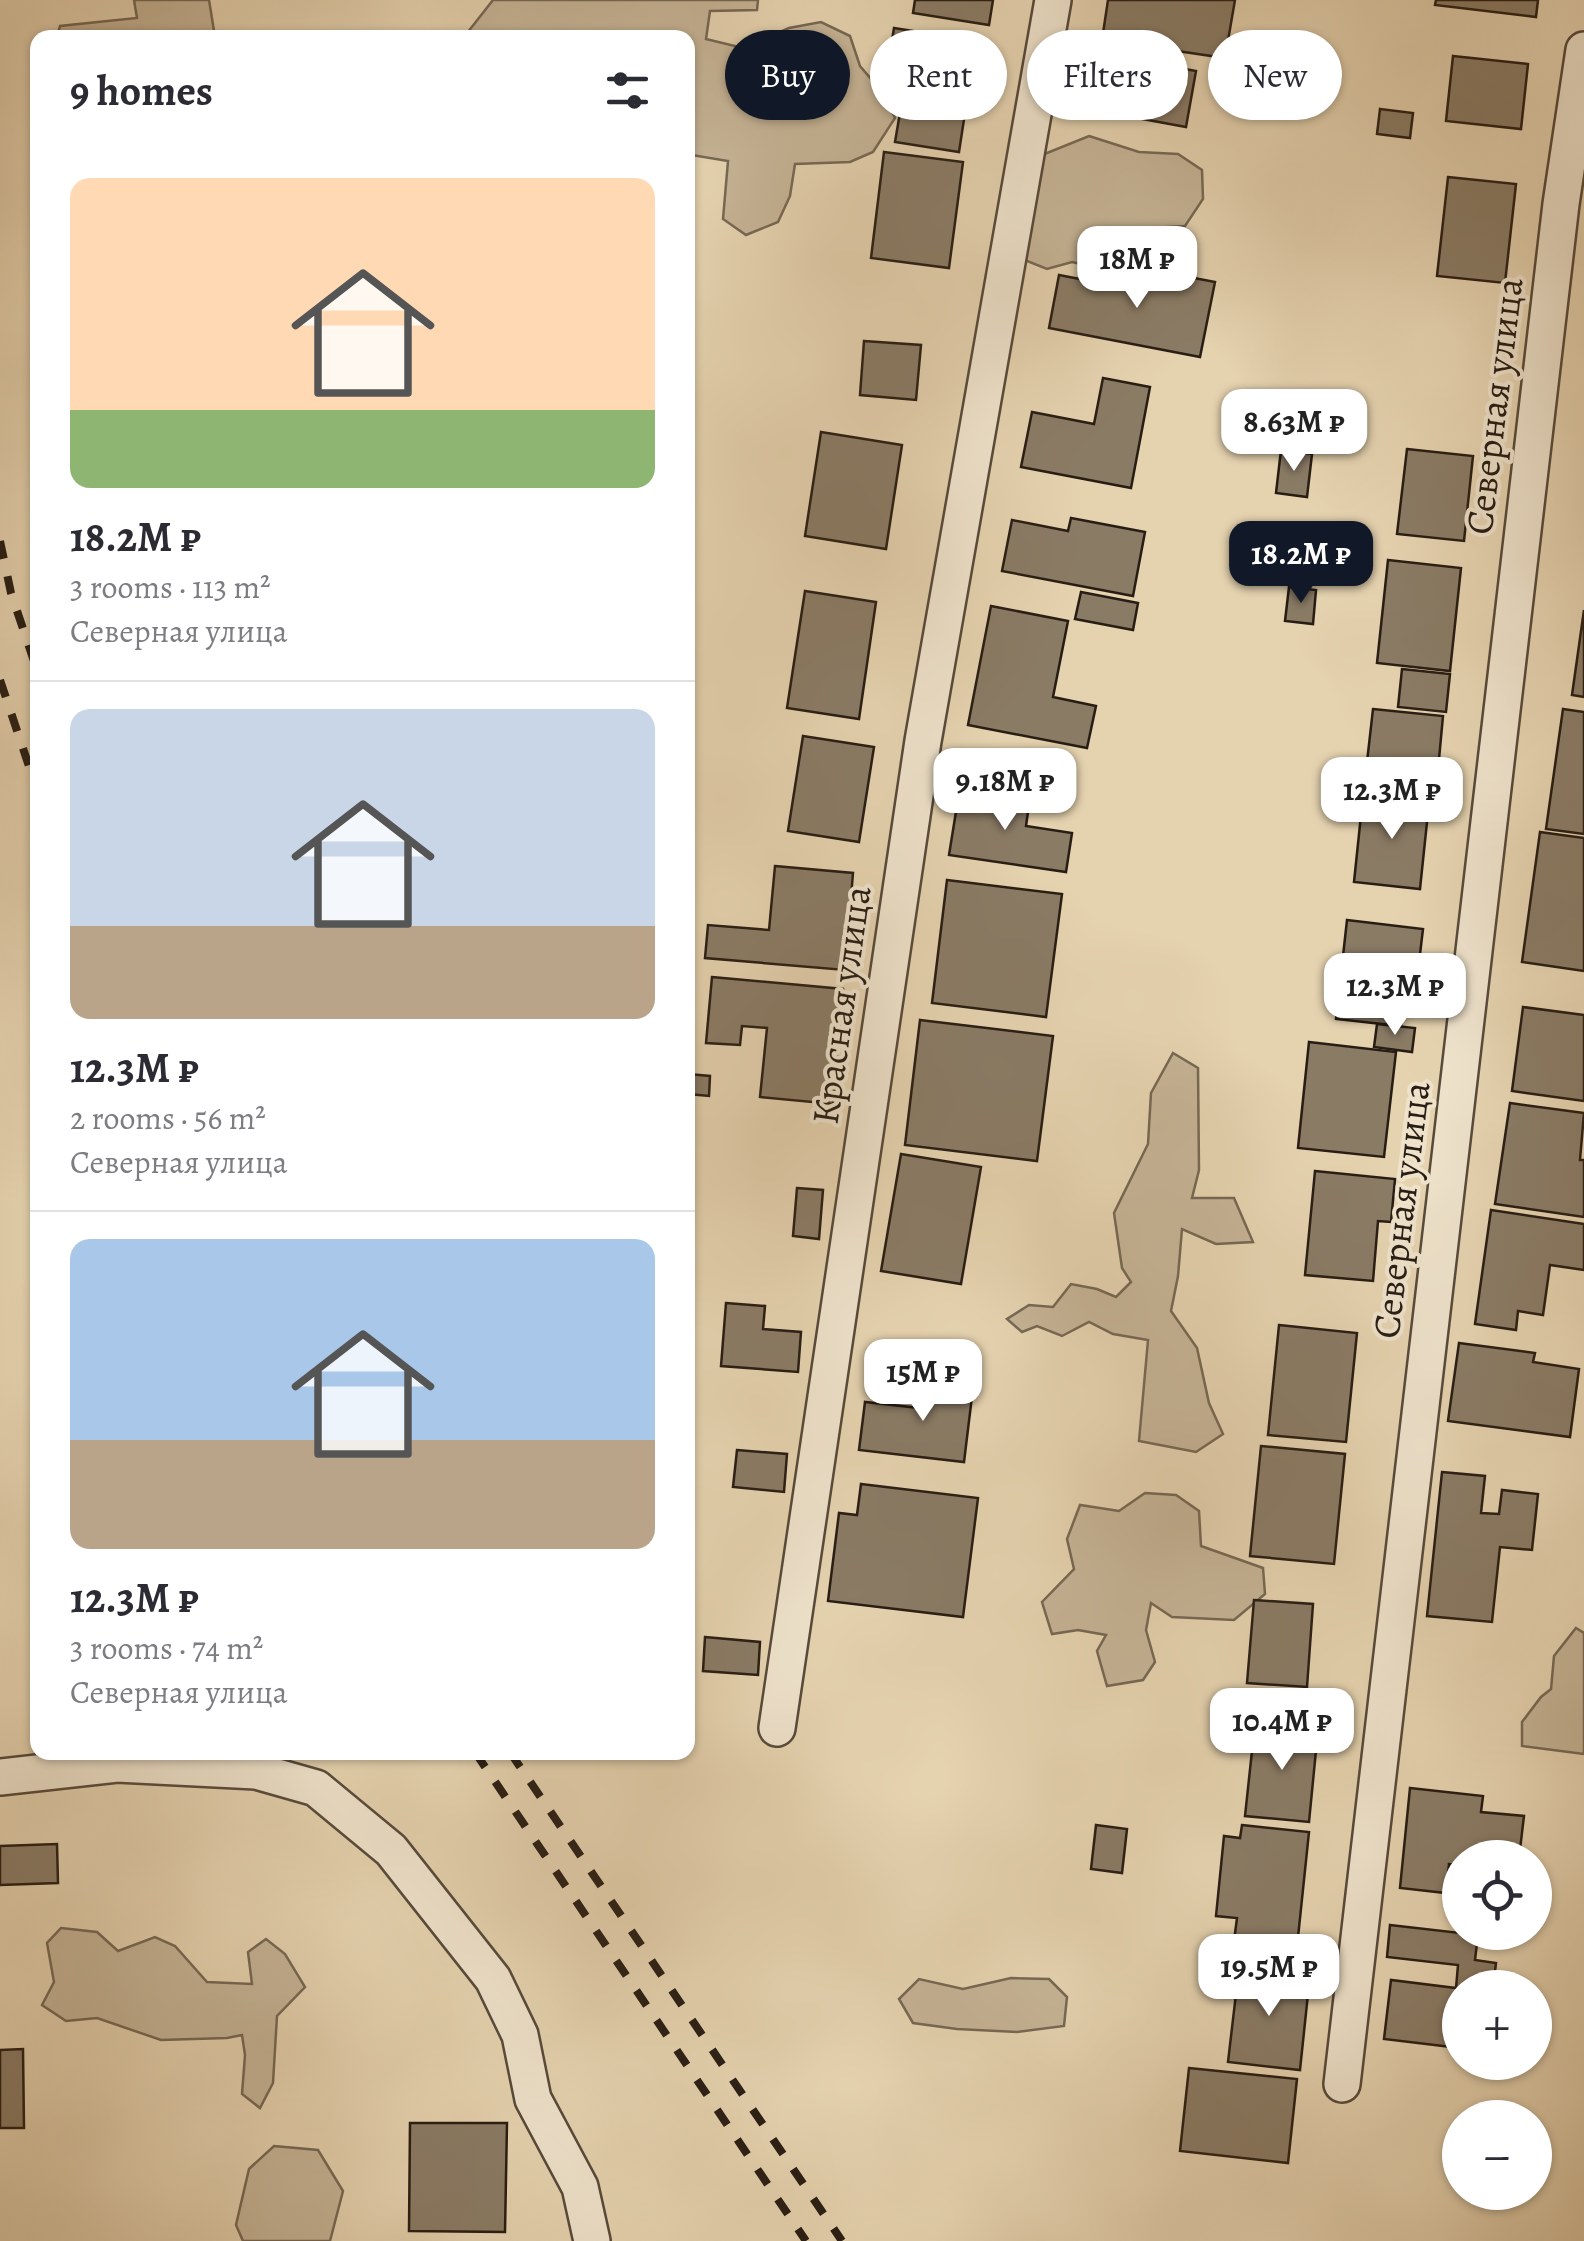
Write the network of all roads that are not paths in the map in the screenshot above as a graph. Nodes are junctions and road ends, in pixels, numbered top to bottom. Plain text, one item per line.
1 (1053, 0) edge
2 (1584, 50) edge
3 (777, 1728) dead end
4 (0, 1776) edge
5 (1342, 2084) dead end
6 (592, 2241) edge

1 - 3 street, Красная улица
2 - 5 street, Северная улица
4 - 6 street

